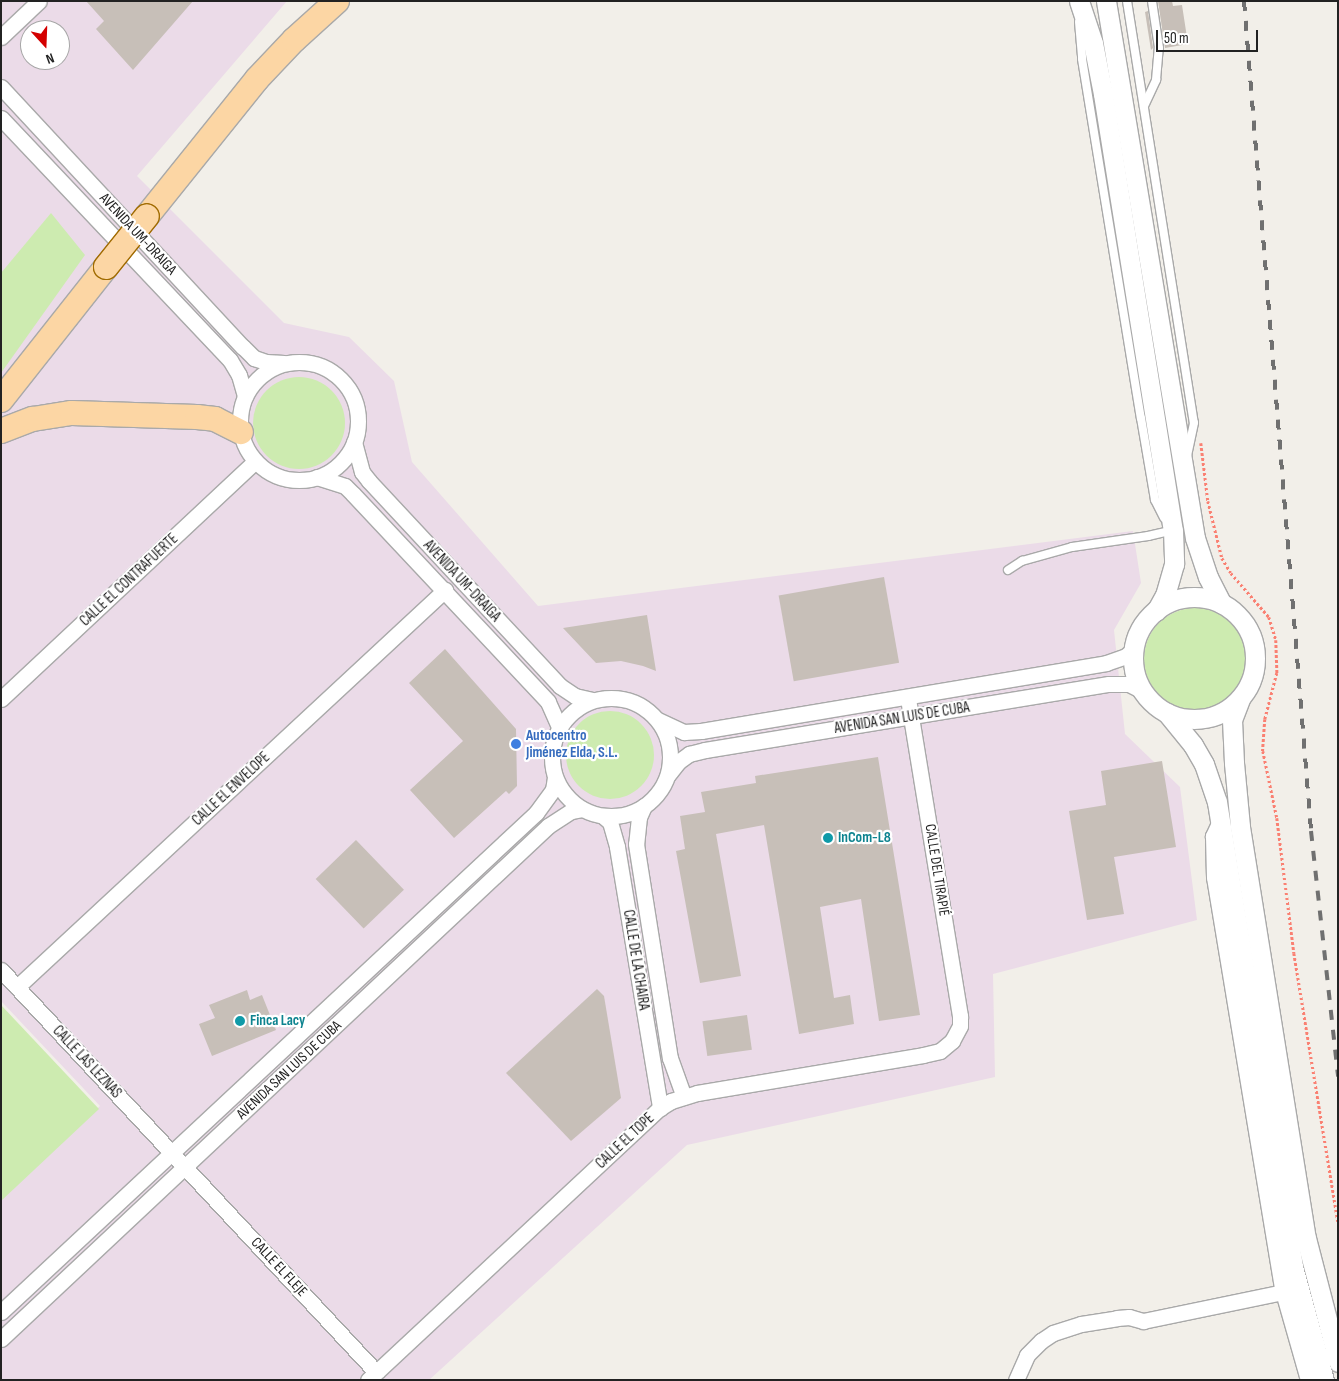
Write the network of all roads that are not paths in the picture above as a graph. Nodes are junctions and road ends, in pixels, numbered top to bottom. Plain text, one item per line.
1 (39, 1) edge
2 (337, 1) edge
3 (1106, 1) edge
4 (1127, 1) edge
5 (1152, 1) edge
6 (1079, 2) edge
7 (1, 37) edge
8 (1, 87) edge
9 (1144, 106) junction
10 (1, 118) edge
11 (284, 363) junction
12 (245, 396) junction
13 (1, 400) edge
14 (1, 431) edge
15 (241, 432) junction
16 (354, 442) junction
17 (255, 461) junction
18 (1183, 471) junction
19 (317, 477) junction
20 (1173, 530) junction
21 (1008, 570) dead end
22 (445, 590) junction
23 (1222, 604) junction
24 (1156, 611) junction
25 (1134, 649) junction
26 (1143, 691) junction
27 (908, 697) junction
28 (1240, 699) junction
29 (1, 700) edge
30 (592, 700) junction
31 (1167, 713) junction
32 (911, 716) junction
33 (658, 720) junction
34 (559, 727) junction
35 (668, 776) junction
36 (555, 778) junction
37 (644, 806) junction
38 (582, 809) junction
39 (603, 816) junction
40 (1220, 821) junction
41 (1, 970) edge
42 (17, 988) junction
43 (952, 1041) joint
44 (684, 1097) junction
45 (660, 1108) junction
46 (179, 1161) junction
47 (1283, 1292) junction
48 (1, 1312) edge
49 (1, 1339) edge
50 (1338, 1362) edge
51 (372, 1376) edge
52 (1016, 1380) edge
53 (1308, 1380) edge
54 (1324, 1380) edge

1 - 7 street
2 - 13 main road, bridge
3 - 18 street
4 - 9 lane
5 - 9 lane
6 - 20 street
8 - 11 street, AVENIDA UM-DRAIGA
9 - 18 lane
10 - 12 street, AVENIDA UM-DRAIGA
11 - 12 street
11 - 16 street
12 - 15 street
14 - 15 main road
15 - 17 street
16 - 19 street
16 - 30 street, AVENIDA UM-DRAIGA
17 - 19 street
17 - 29 street, CALLE EL CONTRAFUERTE
18 - 23 street
19 - 22 street, AVENIDA UM-DRAIGA
20 - 21 lane
20 - 24 street
22 - 34 street, AVENIDA UM-DRAIGA
22 - 42 street, CALLE EL ENVELOPE
23 - 24 street
23 - 28 street
24 - 25 street
25 - 26 street
25 - 27 street, AVENIDA SAN LUIS DE CUBA
26 - 31 street
26 - 32 street, AVENIDA SAN LUIS DE CUBA
27 - 32 street, CALLE DEL TIRAPIÉ
27 - 33 street, AVENIDA SAN LUIS DE CUBA
28 - 31 street
28 - 50 street
30 - 33 street
30 - 34 street
31 - 40 street
32 - 35 street, AVENIDA SAN LUIS DE CUBA
32 - 43 street, CALLE DEL TIRAPIÉ
33 - 35 street
34 - 36 street
35 - 37 street
36 - 38 street
36 - 46 street, AVENIDA SAN LUIS DE CUBA
37 - 39 street
37 - 44 street, CALLE DE LA CHAIRA
38 - 39 street
38 - 46 street, AVENIDA SAN LUIS DE CUBA
39 - 45 street, CALLE DE LA CHAIRA
40 - 47 street
40 - 54 street
41 - 42 street, CALLE LAS LEZNAS
42 - 46 street, CALLE LAS LEZNAS
43 - 44 street, CALLE EL TOPE
44 - 45 street, CALLE EL TOPE
45 - 51 street, CALLE EL TOPE
46 - 48 street, AVENIDA SAN LUIS DE CUBA
46 - 49 street, AVENIDA SAN LUIS DE CUBA
46 - 51 street, CALLE EL FLEJE
47 - 52 street
47 - 53 street

